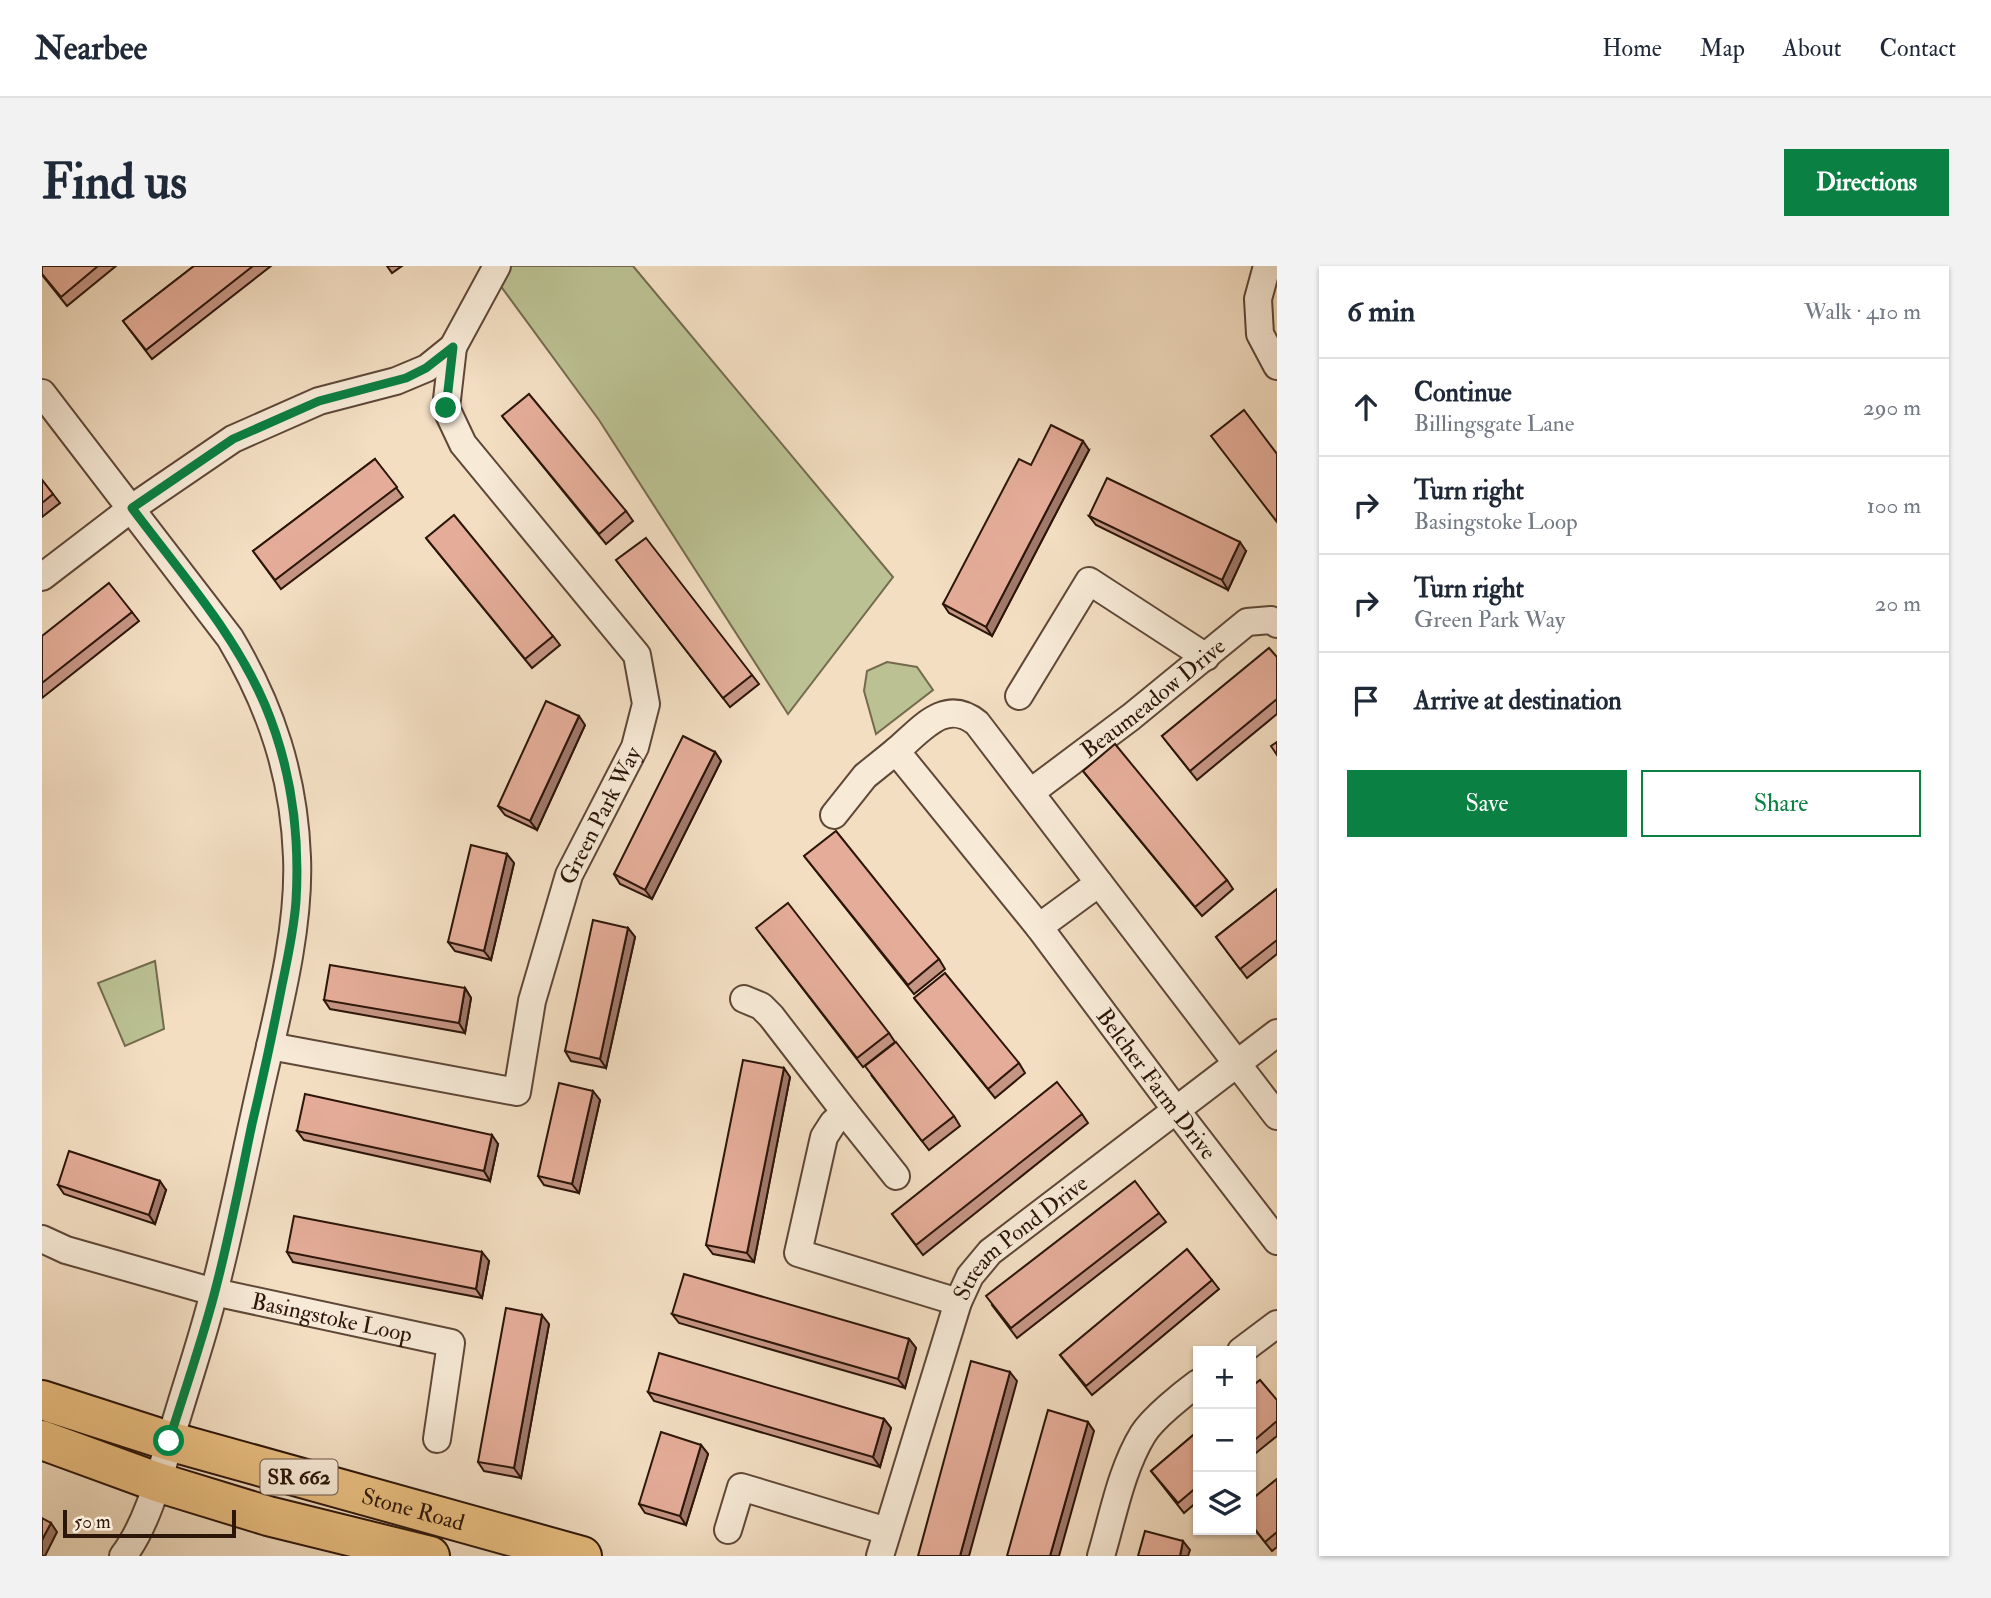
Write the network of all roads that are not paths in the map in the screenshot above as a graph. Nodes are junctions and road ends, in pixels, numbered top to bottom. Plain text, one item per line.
1 (497, 266) edge
2 (1268, 266) edge
3 (453, 347) junction
4 (1277, 366) edge
5 (42, 393) edge
6 (132, 508) junction
7 (42, 576) edge
8 (1277, 624) edge
9 (1206, 657) junction
10 (1019, 696) dead end
11 (896, 751) junction
12 (1031, 792) junction
13 (834, 815) dead end
14 (1099, 883) junction
15 (1039, 927) junction
16 (744, 999) dead end
17 (1277, 1033) edge
18 (270, 1046) junction
19 (1237, 1064) junction
20 (1176, 1110) junction
21 (845, 1112) junction
22 (1277, 1116) edge
23 (896, 1175) dead end
24 (42, 1239) edge
25 (1277, 1241) edge
26 (215, 1292) junction
27 (958, 1302) junction
28 (1277, 1324) edge
29 (1248, 1346) edge
30 (1193, 1387) edge
31 (42, 1400) edge
32 (437, 1439) dead end
33 (42, 1440) edge
34 (169, 1441) junction
35 (157, 1482) junction
36 (728, 1530) dead end
37 (883, 1544) edge
38 (123, 1556) edge
39 (430, 1556) edge
40 (582, 1556) edge
41 (1101, 1556) edge

1 - 3 street
2 - 4 street
3 - 6 street
3 - 18 street, Green Park Way
5 - 6 street
6 - 7 street
6 - 18 street
8 - 9 street, Beaumeadow Drive
9 - 10 street
9 - 12 street, Beaumeadow Drive
11 - 12 street
11 - 13 street
11 - 15 street, Belcher Farm Drive
12 - 14 street
14 - 15 street
14 - 19 street
15 - 20 street, Belcher Farm Drive
16 - 21 street
17 - 19 street, Stream Pond Drive
18 - 26 street
19 - 20 street, Stream Pond Drive
19 - 22 street
20 - 25 street, Belcher Farm Drive
20 - 27 street, Stream Pond Drive
21 - 23 street
21 - 27 street
24 - 26 street, Basingstoke Loop
26 - 32 street, Basingstoke Loop
26 - 34 street
27 - 37 street, Stream Pond Drive
28 - 29 street
30 - 41 street
31 - 34 main road, Stone Road / SR 662
33 - 35 main road, Stone Road / SR 662
34 - 35 street
34 - 40 main road, Stone Road / SR 662
35 - 38 street
35 - 39 main road, Stone Road / SR 662
36 - 37 street, Stream Pond Drive

